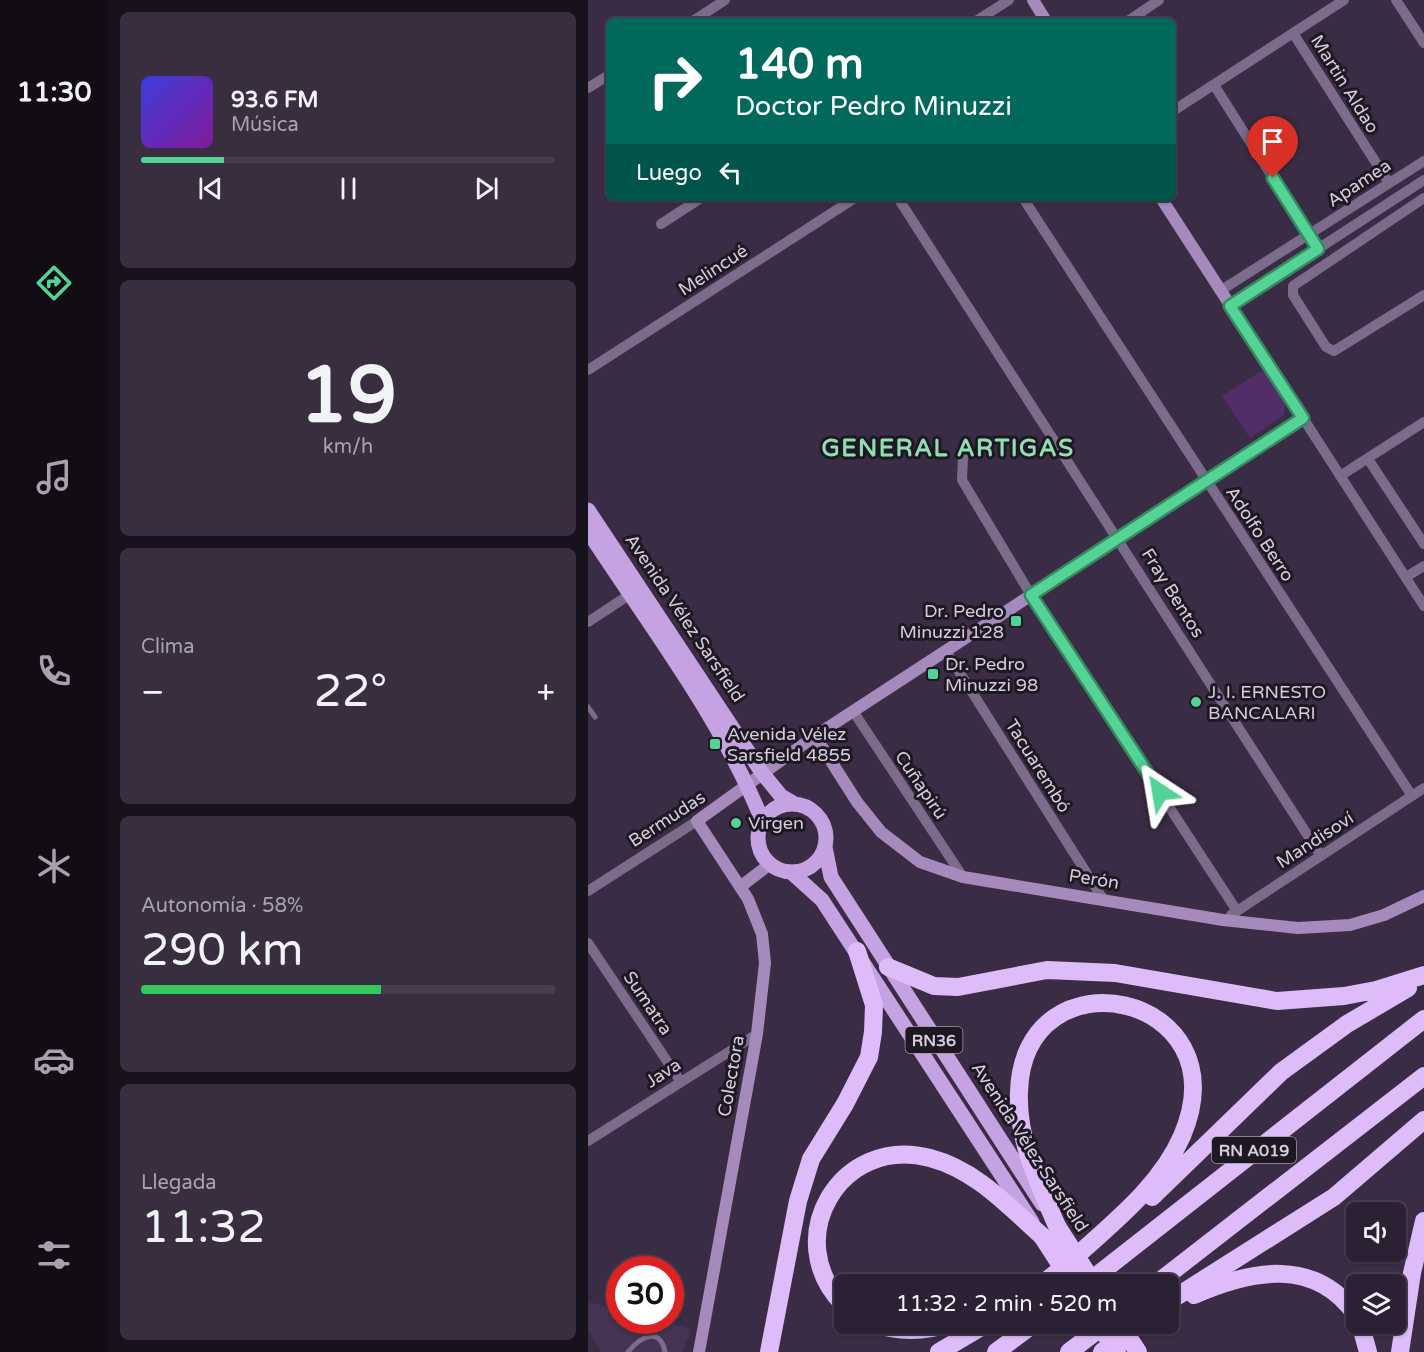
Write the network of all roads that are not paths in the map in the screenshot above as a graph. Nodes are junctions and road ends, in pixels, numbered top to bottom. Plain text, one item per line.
1 (725, 0) edge
2 (1009, 0) edge
3 (1033, 0) edge
4 (1159, 0) edge
5 (1344, 0) edge
6 (1396, 0) edge
7 (698, 18) edge
8 (981, 18) edge
9 (1044, 18) edge
10 (1132, 18) edge
11 (1293, 33) junction
12 (1424, 43) edge
13 (606, 77) edge
14 (1214, 85) junction
15 (588, 88) edge
16 (1176, 109) edge
17 (1424, 161) edge
18 (1424, 180) edge
19 (1389, 183) junction
20 (1424, 198) edge
21 (696, 201) edge
22 (850, 201) edge
23 (900, 201) edge
24 (1025, 201) edge
25 (1163, 201) edge
26 (660, 224) dead end
27 (1309, 234) junction
28 (1318, 249) junction
29 (1220, 291) junction
30 (1424, 295) edge
31 (1230, 306) junction
32 (588, 370) edge
33 (1303, 418) junction
34 (1424, 422) edge
35 (963, 456) dead end
36 (1368, 459) junction
37 (1340, 476) junction
38 (1206, 482) junction
39 (588, 510) edge
40 (588, 531) edge
41 (1119, 538) junction
42 (1424, 544) edge
43 (1424, 566) edge
44 (1406, 577) junction
45 (629, 595) junction
46 (1031, 595) junction
47 (1424, 606) edge
48 (588, 622) edge
49 (946, 651) junction
50 (588, 706) edge
51 (853, 711) junction
52 (595, 717) dead end
53 (815, 736) junction
54 (763, 774) junction
55 (749, 786) junction
56 (1424, 788) edge
57 (1412, 796) junction
58 (793, 803) junction
59 (762, 820) junction
60 (697, 821) junction
61 (825, 848) junction
62 (1321, 856) junction
63 (770, 864) junction
64 (791, 872) junction
65 (963, 877) junction
66 (740, 887) junction
67 (588, 891) edge
68 (1424, 896) edge
69 (1103, 899) junction
70 (1237, 911) junction
71 (1223, 920) junction
72 (588, 943) edge
73 (857, 951) junction
74 (888, 967) junction
75 (1424, 976) edge
76 (1424, 1019) edge
77 (757, 1034) junction
78 (1424, 1076) edge
79 (681, 1082) junction
80 (1424, 1120) edge
81 (588, 1141) edge
82 (1424, 1221) edge
83 (1049, 1232) junction
84 (1069, 1263) junction
85 (1049, 1274) edge
86 (1055, 1274) edge
87 (1068, 1274) edge
88 (1085, 1274) edge
89 (1099, 1274) edge
90 (1169, 1274) edge
91 (834, 1292) edge
92 (1179, 1295) edge
93 (1179, 1304) edge
94 (1346, 1305) edge
95 (969, 1334) edge
96 (1020, 1334) edge
97 (1093, 1334) edge
98 (1128, 1334) edge
99 (1363, 1334) edge
100 (1114, 1343) edge
101 (628, 1352) edge
102 (665, 1352) edge
103 (699, 1352) edge
104 (769, 1352) edge
105 (939, 1352) edge
106 (996, 1352) edge
107 (1069, 1352) edge
108 (1138, 1352) edge
109 (1368, 1352) edge
110 (1400, 1352) edge

1 - 7 street
2 - 8 street
3 - 9 main road
4 - 10 street
5 - 11 street
6 - 12 street
11 - 14 street
11 - 19 street, Martin Aldao
13 - 15 street
14 - 16 street
14 - 27 street
17 - 19 street, Apamea
18 - 28 street, Apamea
19 - 27 street, Apamea
20 - 30 street
21 - 26 street
22 - 32 street, Melincué
23 - 41 street, Fray Bentos
24 - 38 street, Adolfo Berro
25 - 29 main road
27 - 28 street
27 - 29 street, Apamea
28 - 31 street, Apamea
29 - 31 main road
31 - 33 main road
33 - 37 street
33 - 38 main road, Bermudas
34 - 36 street
35 - 46 street
36 - 37 street
36 - 42 street
37 - 44 street
38 - 41 main road, Bermudas
38 - 57 street, Adolfo Berro
39 - 54 main road, Avenida Vélez Sarsfield / RN36
40 - 45 main road, Avenida Vélez Sarsfield
41 - 46 main road, Bermudas
41 - 62 street, Fray Bentos
43 - 44 street
44 - 47 street
45 - 48 street
45 - 55 main road, Avenida Vélez Sarsfield
46 - 49 main road, Bermudas
46 - 70 street
49 - 51 main road, Bermudas
49 - 69 street, Tacuarembó
50 - 52 lane
51 - 53 main road, Bermudas
51 - 65 street, Cuñapirú
53 - 54 main road, Bermudas
53 - 65 main road, Perón
54 - 55 main road, Bermudas
54 - 58 main road, Avenida Vélez Sarsfield / RN36
55 - 59 main road, Avenida Vélez Sarsfield
55 - 60 main road, Bermudas
56 - 57 street, Mandisoví
57 - 62 street, Mandisoví
58 - 59 main road
58 - 61 main road, RN36
59 - 63 main road
60 - 66 main road, Colectora
60 - 67 street, Bermudas
61 - 64 main road
61 - 74 main road, Avenida Vélez Sarsfield / RN36
62 - 70 street, Mandisoví
63 - 64 main road, RN36
63 - 66 main road
64 - 73 main road, Avenida Vélez Sarsfield / RN36
65 - 69 main road, Perón
66 - 77 main road, Colectora
68 - 71 main road, Perón
69 - 71 main road, Perón
70 - 71 street, Mandisoví
72 - 79 street, Sumatra
73 - 83 main road, Avenida Vélez Sarsfield / RN36
73 - 104 highway
74 - 75 highway
74 - 83 main road, Avenida Vélez Sarsfield / RN36
75 - 84 highway
76 - 89 highway, RN A019
77 - 79 street, Java
77 - 103 main road, Colectora
78 - 90 highway, RN A019
79 - 81 street, Java
80 - 92 highway
82 - 110 highway
83 - 84 highway
83 - 87 highway, Avenida Vélez Sarsfield / RN36, bridge
83 - 88 highway, Avenida Vélez Sarsfield / RN36, bridge
83 - 91 highway
84 - 85 highway
84 - 86 highway
93 - 94 highway
95 - 105 highway
96 - 106 highway
97 - 107 highway
98 - 100 highway
99 - 109 highway
100 - 108 highway, bridge
101 - 102 lane

